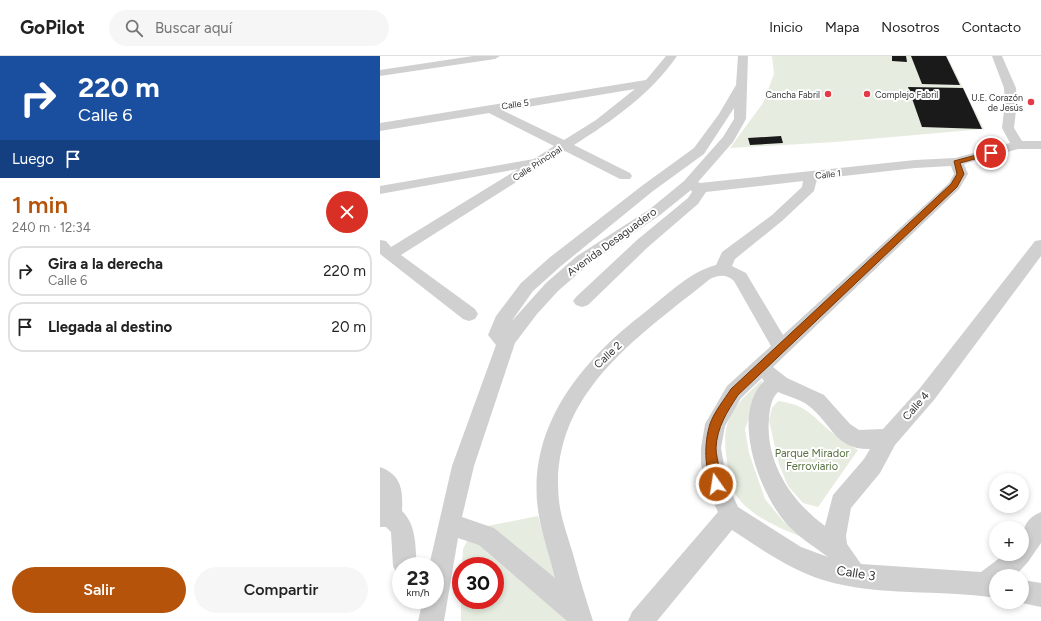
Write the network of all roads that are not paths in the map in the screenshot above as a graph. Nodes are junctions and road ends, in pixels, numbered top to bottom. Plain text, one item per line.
1 (495, 56) edge
2 (672, 56) edge
3 (743, 56) edge
4 (997, 56) edge
5 (380, 73) edge
6 (742, 82) junction
7 (650, 83) junction
8 (488, 108) junction
9 (380, 127) edge
10 (564, 145) junction
11 (1018, 145) junction
12 (1041, 145) edge
13 (540, 161) junction
14 (956, 162) junction
15 (624, 176) dead end
16 (811, 176) junction
17 (694, 186) junction
18 (380, 190) edge
19 (1041, 245) edge
20 (385, 250) edge
21 (723, 268) junction
22 (582, 301) dead end
23 (469, 314) dead end
24 (507, 340) junction
25 (774, 354) junction
26 (775, 383) junction
27 (888, 438) junction
28 (380, 477) edge
29 (730, 515) junction
30 (385, 516) edge
31 (1041, 523) edge
32 (449, 524) junction
33 (1029, 540) edge
34 (836, 549) junction
35 (404, 557) edge
36 (442, 557) edge
37 (1014, 561) edge
38 (1007, 569) edge
39 (855, 575) junction
40 (989, 585) edge
41 (1029, 593) edge
42 (1041, 596) edge
43 (433, 609) edge
44 (581, 618) edge
45 (431, 621) edge
46 (640, 621) edge

1 - 5 street
2 - 7 street, Calle Principal
3 - 6 street, Avenida Desaguadero
4 - 11 street
6 - 17 street, Avenida Desaguadero
6 - 24 street
7 - 8 street, Calle 5
7 - 10 street, Calle Principal
8 - 9 street, Calle 5
8 - 10 street
10 - 13 street, Calle Principal
10 - 15 street
11 - 12 street, Calle 1
11 - 14 street, Calle 1
13 - 18 street
13 - 20 street, Calle Principal
14 - 16 street, Calle 1
14 - 25 street
16 - 17 street, Calle 1
16 - 21 street
17 - 22 street
17 - 24 street, Avenida Desaguadero
19 - 27 street, Calle 4
20 - 23 street
21 - 25 street
21 - 44 street, Calle 2
24 - 32 street, Avenida Desaguadero
25 - 26 street
25 - 29 street
26 - 27 street
26 - 34 street
27 - 34 street, Calle 4
28 - 30 street
29 - 39 street, Calle 3
29 - 46 street
30 - 35 street
31 - 33 street
32 - 36 street, Avenida Desaguadero
32 - 44 street
34 - 39 street
37 - 38 street
39 - 40 street, Calle 3
41 - 42 street
43 - 45 street, Avenida Desaguadero

